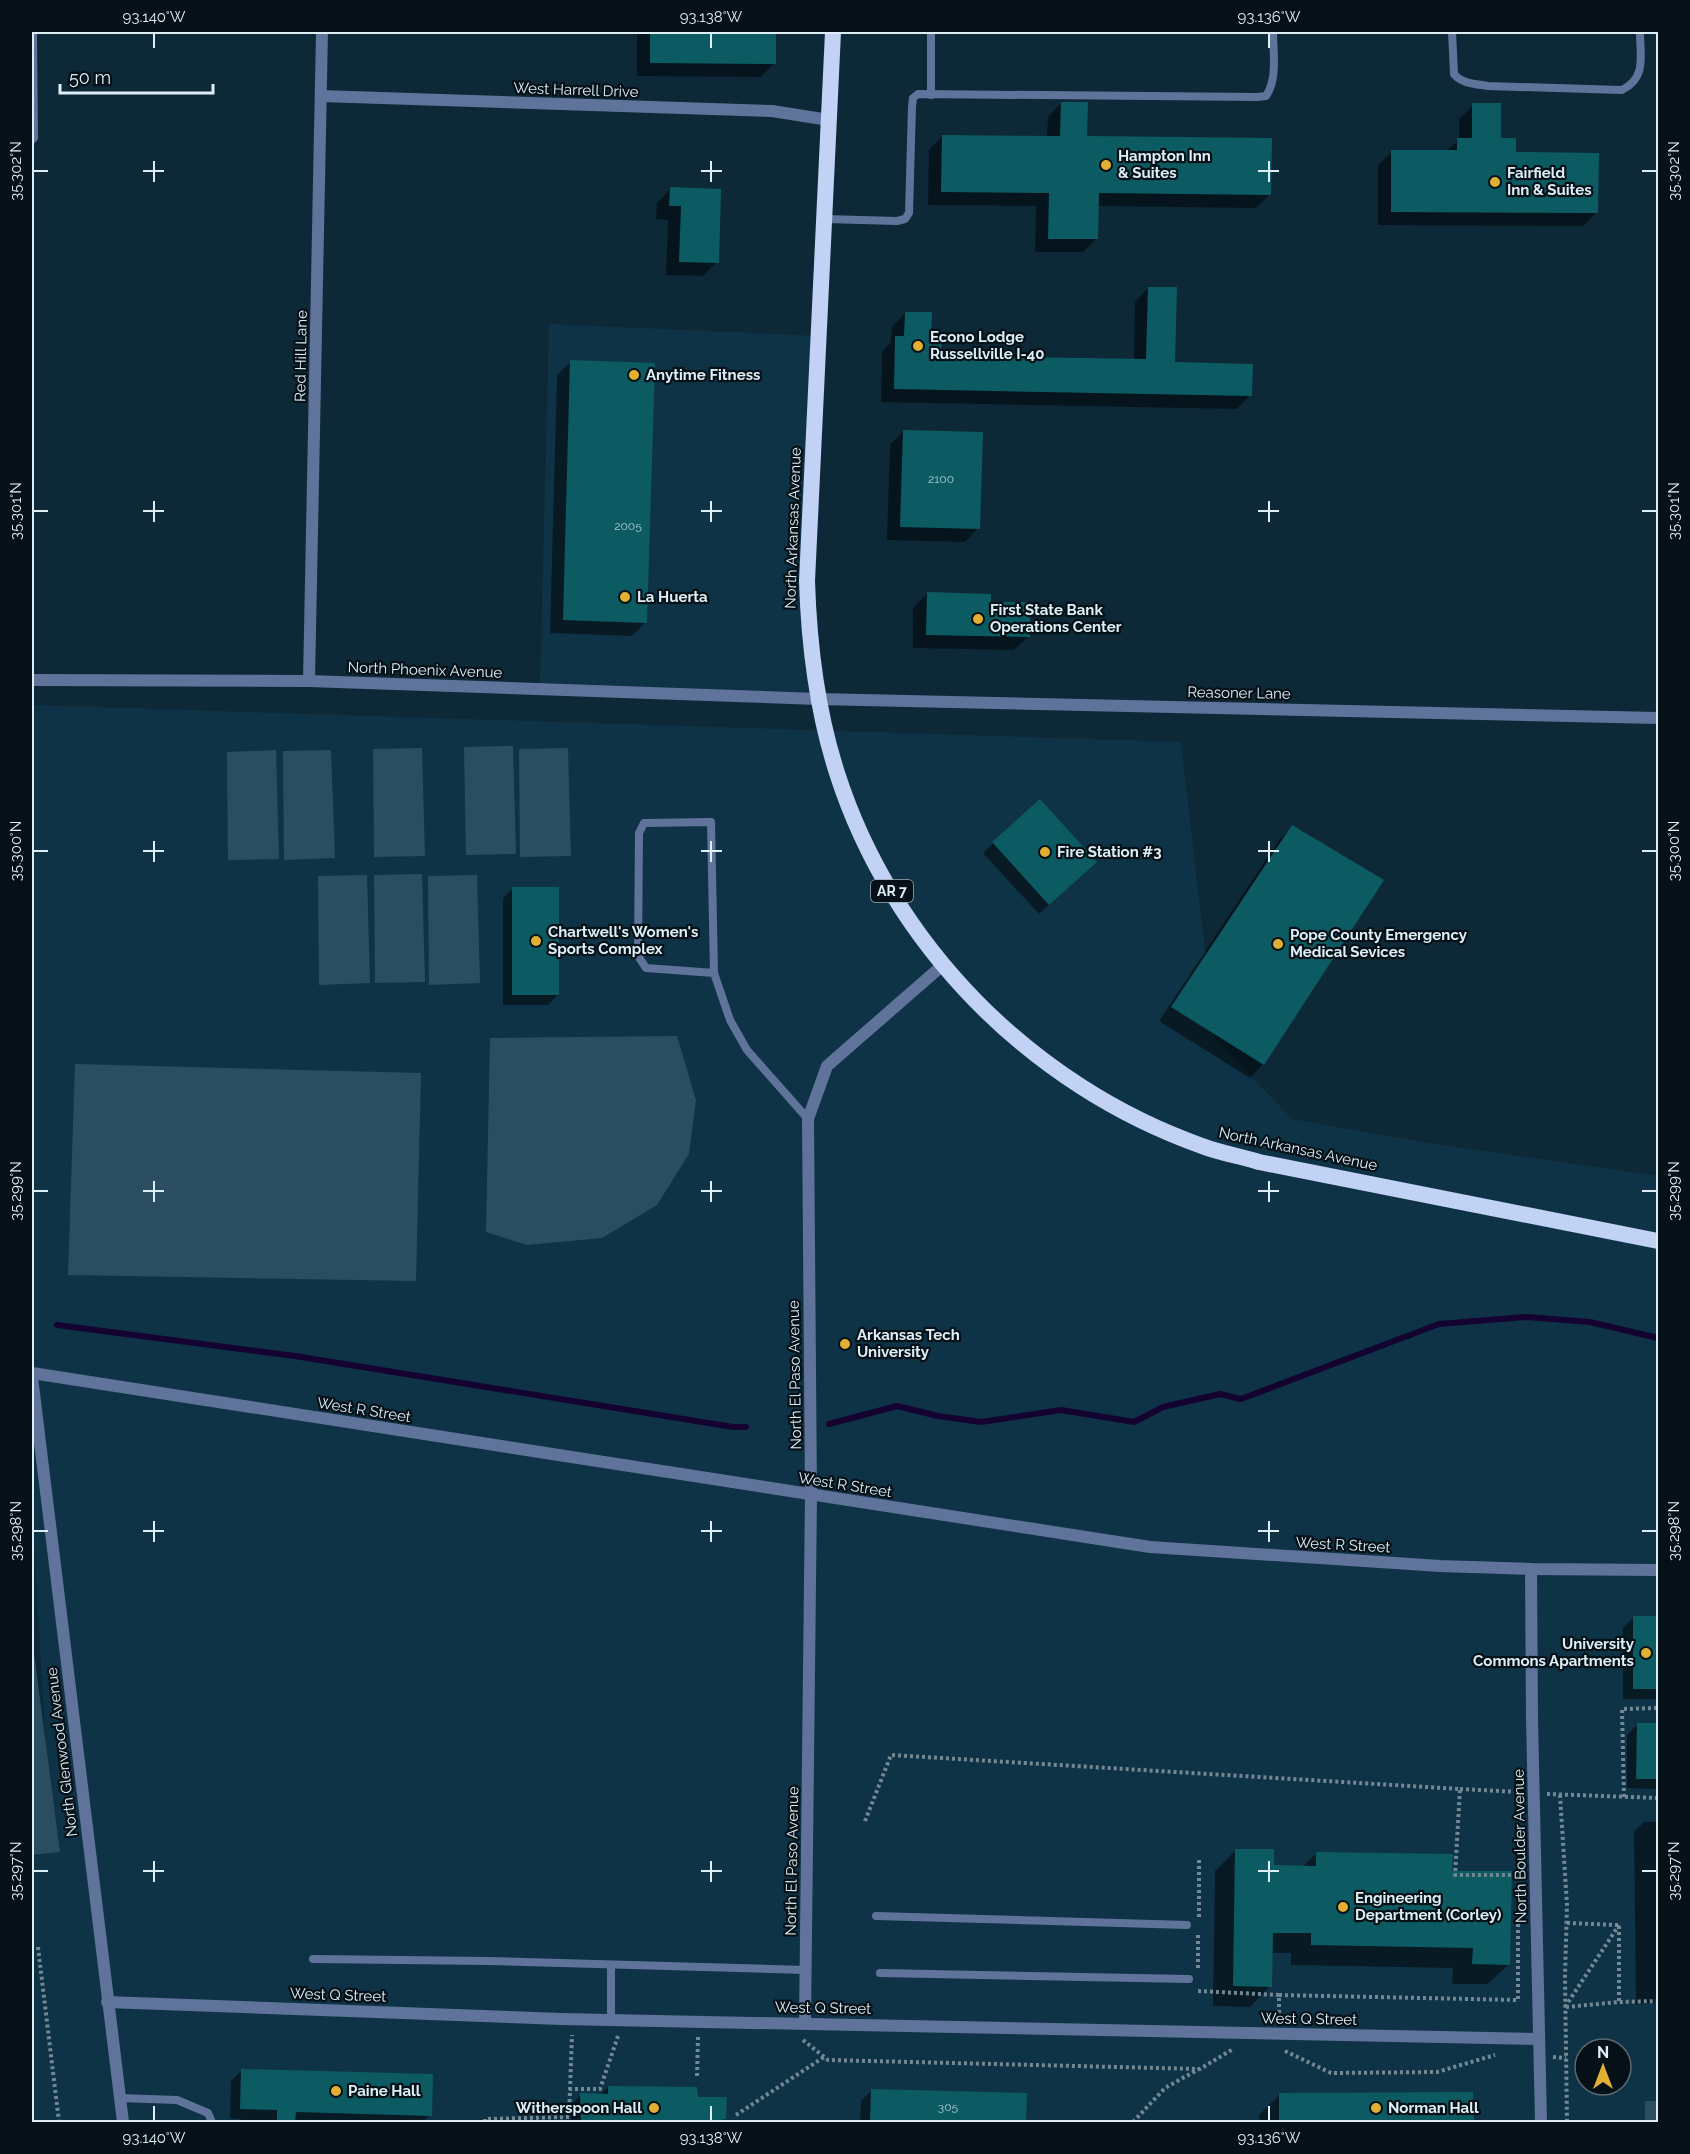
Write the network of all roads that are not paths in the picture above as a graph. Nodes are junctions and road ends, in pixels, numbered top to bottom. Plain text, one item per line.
1 (33, 32) edge
2 (322, 32) edge
3 (833, 32) edge
4 (931, 32) edge
5 (1273, 32) edge
6 (1452, 32) edge
7 (1640, 32) edge
8 (33, 77) edge
9 (931, 95) junction
10 (321, 96) junction
11 (829, 120) junction
12 (32, 140) edge
13 (825, 219) junction
14 (32, 680) edge
15 (309, 681) junction
16 (818, 699) junction
17 (1659, 718) edge
18 (944, 964) junction
19 (714, 974) junction
20 (808, 1119) junction
21 (1659, 1241) edge
22 (32, 1375) edge
23 (811, 1495) junction
24 (1531, 1569) junction
25 (1659, 1570) edge
26 (876, 1916) dead end
27 (1187, 1925) dead end
28 (313, 1959) dead end
29 (611, 1965) junction
30 (806, 1970) junction
31 (880, 1973) dead end
32 (1189, 1979) dead end
33 (107, 2002) junction
34 (611, 2019) junction
35 (805, 2023) junction
36 (1539, 2039) junction
37 (120, 2098) junction
38 (123, 2122) edge
39 (212, 2122) edge
40 (1541, 2122) edge

1 - 8 lane
2 - 10 street, Red Hill Lane
3 - 11 highway, North Arkansas Avenue / AR 7
4 - 9 lane
5 - 9 lane
6 - 7 lane
8 - 12 lane
9 - 13 lane
10 - 11 street, West Harrell Drive
10 - 15 street, Red Hill Lane
11 - 13 highway, North Arkansas Avenue / AR 7
13 - 16 highway, North Arkansas Avenue / AR 7
14 - 15 street, North Phoenix Avenue
15 - 16 street, North Phoenix Avenue
16 - 17 street, Reasoner Lane
16 - 18 highway, North Arkansas Avenue / AR 7
18 - 20 street, North El Paso Avenue
18 - 21 highway, North Arkansas Avenue / AR 7
19 - 19 lane
19 - 20 lane
20 - 23 street, North El Paso Avenue
22 - 23 street, West R Street
22 - 33 street, North Glenwood Avenue
23 - 24 street, West R Street
23 - 30 street, North El Paso Avenue
24 - 25 street, West R Street
24 - 36 street, North Boulder Avenue
26 - 27 lane
28 - 29 lane
29 - 30 lane
29 - 34 lane
30 - 35 street, North El Paso Avenue
31 - 32 lane
33 - 34 street, West Q Street
33 - 37 street, North Glenwood Avenue
34 - 35 street, West Q Street
35 - 36 street, West Q Street
36 - 40 street, North Boulder Avenue
37 - 38 street, North Glenwood Avenue
37 - 39 lane

